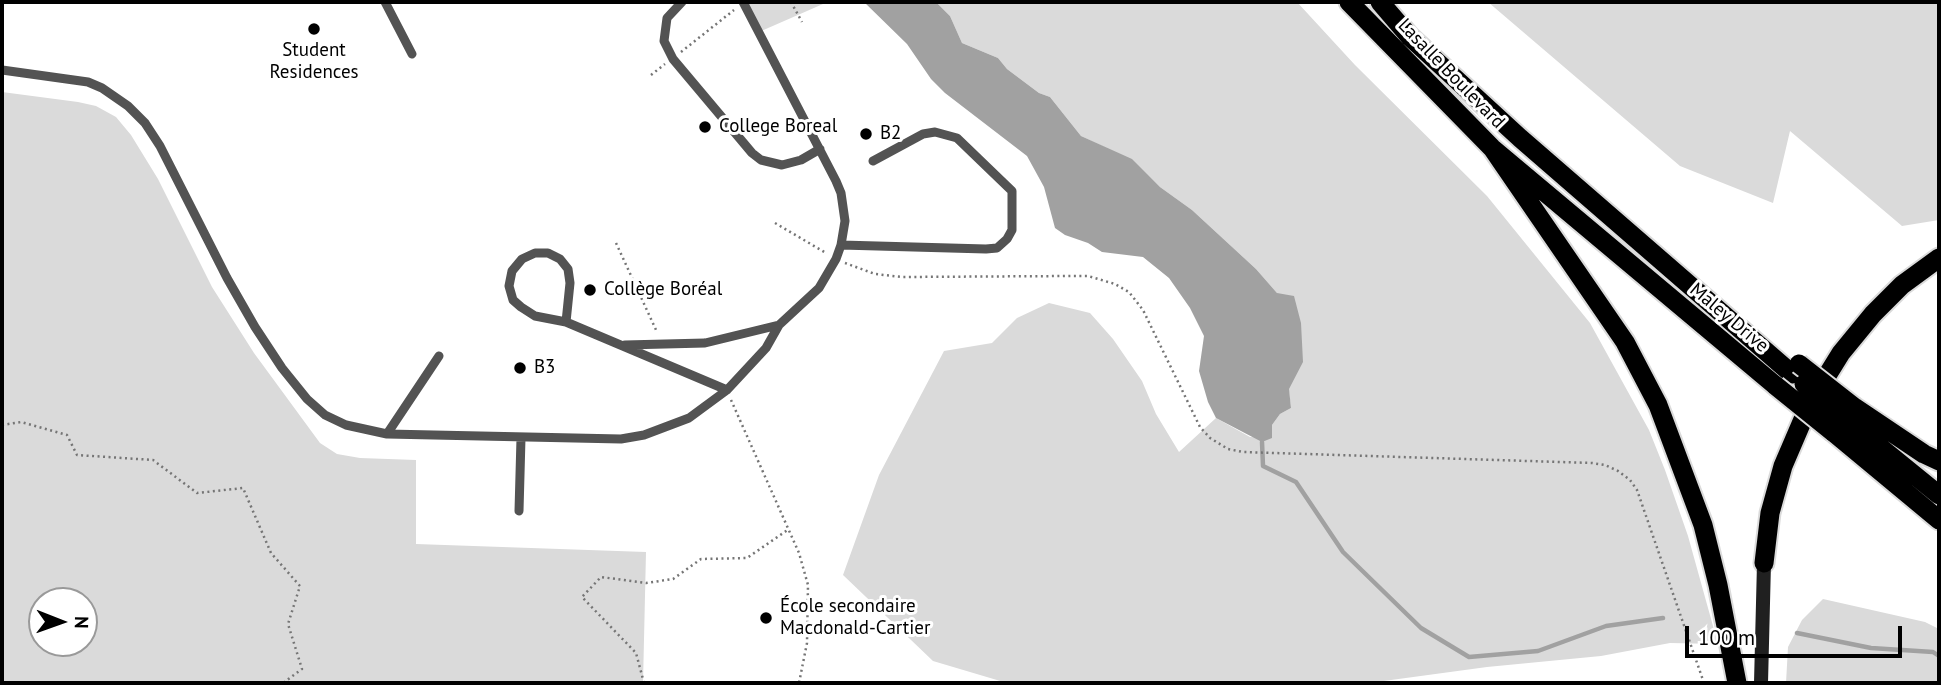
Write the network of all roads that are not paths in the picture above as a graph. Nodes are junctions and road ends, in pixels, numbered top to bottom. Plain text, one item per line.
1 (385, 2) edge
2 (682, 2) edge
3 (743, 2) edge
4 (1349, 2) edge
5 (1380, 2) edge
6 (412, 54) dead end
7 (2, 70) edge
8 (1520, 138) joint
9 (1492, 148) junction
10 (820, 149) junction
11 (873, 161) dead end
12 (841, 245) junction
13 (1939, 258) edge
14 (566, 322) junction
15 (779, 325) junction
16 (621, 345) junction
17 (439, 356) dead end
18 (1789, 375) junction
19 (727, 390) junction
20 (1843, 419) junction
21 (387, 434) junction
22 (521, 438) junction
23 (1939, 461) edge
24 (1939, 495) edge
25 (519, 511) dead end
26 (1939, 520) edge
27 (1764, 563) joint
28 (1737, 683) edge
29 (1761, 683) edge

1 - 6 lane
2 - 10 lane
3 - 10 lane
4 - 9 highway, Lasalle Boulevard
5 - 8 highway, Lasalle Boulevard
7 - 21 lane
8 - 18 highway, Maley Drive
9 - 18 highway, Maley Drive
9 - 28 highway
10 - 12 lane
11 - 12 lane
12 - 15 lane
13 - 27 highway
14 - 14 lane
14 - 16 lane
15 - 16 lane
15 - 19 lane
16 - 19 lane
17 - 21 lane
18 - 20 highway, Maley Drive, bridge
18 - 20 highway, bridge
19 - 22 lane
20 - 23 highway
20 - 24 highway, Maley Drive
20 - 26 highway, Maley Drive
21 - 22 lane
22 - 25 lane
27 - 29 main road

